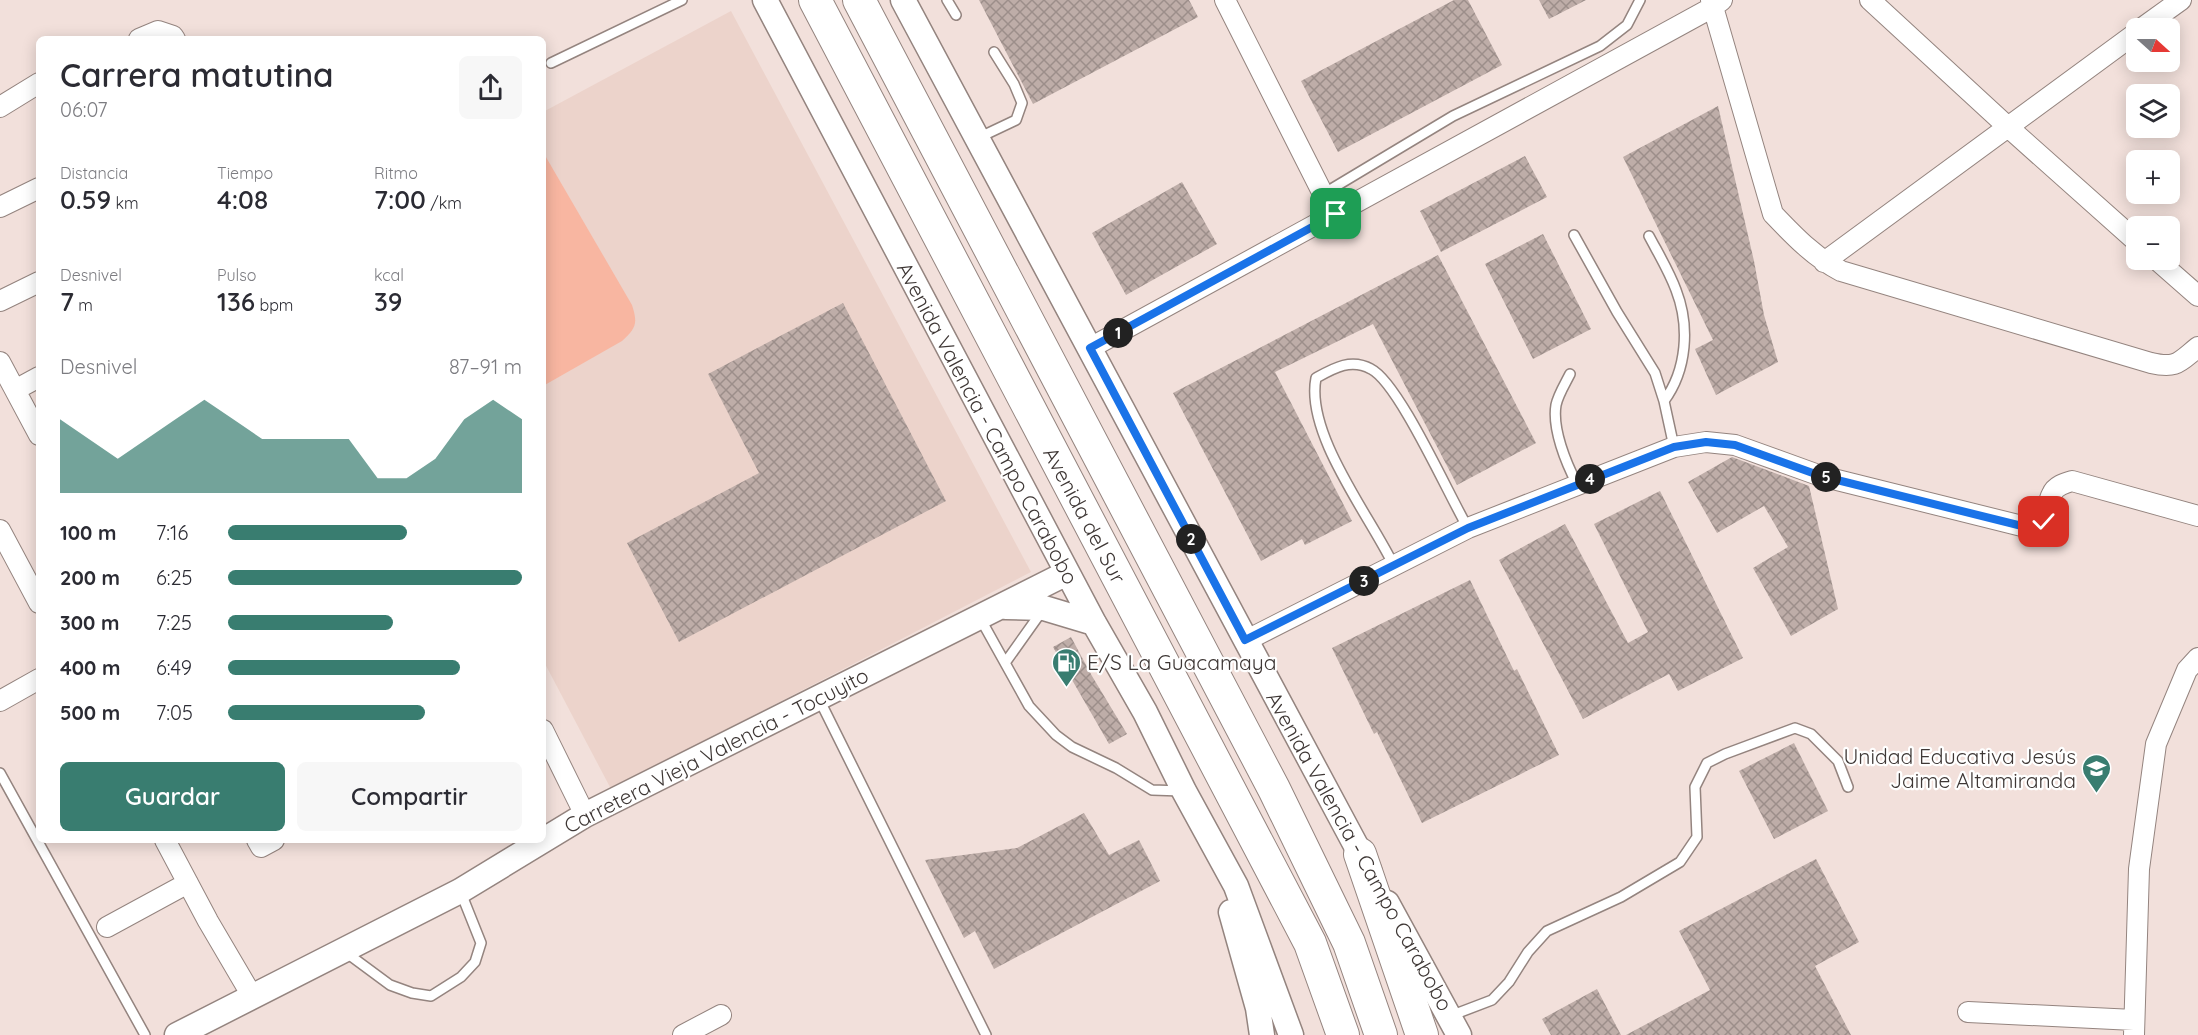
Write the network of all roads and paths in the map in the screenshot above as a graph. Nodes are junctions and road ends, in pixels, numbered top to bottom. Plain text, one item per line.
1 (765, 0) edge
2 (815, 0) edge
3 (859, 0) edge
4 (868, 0) edge
5 (903, 0) edge
6 (947, 0) edge
7 (1225, 0) edge
8 (1640, 0) edge
9 (1870, 0) edge
10 (2181, 0) edge
11 (679, 1) edge
12 (1715, 2) edge
13 (956, 15) dead end
14 (2156, 18) edge
15 (146, 36) edge
16 (173, 36) edge
17 (880, 39) junction
18 (2126, 40) edge
19 (994, 52) dead end
20 (551, 63) dead end
21 (36, 85) edge
22 (0, 107) edge
23 (2008, 127) junction
24 (976, 139) junction
25 (36, 189) edge
26 (1323, 194) junction
27 (0, 207) edge
28 (1336, 214) junction
29 (2126, 232) edge
30 (1574, 235) dead end
31 (1649, 236) dead end
32 (1824, 262) junction
33 (2168, 270) edge
34 (36, 283) edge
35 (2198, 296) edge
36 (0, 301) edge
37 (2198, 347) edge
38 (1090, 348) junction
39 (0, 362) edge
40 (1570, 374) dead end
41 (36, 379) edge
42 (15, 390) junction
43 (1664, 401) junction
44 (36, 429) edge
45 (1674, 447) junction
46 (1577, 484) junction
47 (2198, 516) edge
48 (1468, 528) junction
49 (0, 530) edge
50 (5, 554) edge
51 (1394, 566) junction
52 (1067, 573) junction
53 (36, 599) edge
54 (1002, 607) junction
55 (1044, 608) junction
56 (980, 618) junction
57 (1094, 623) junction
58 (1245, 640) junction
59 (2198, 658) edge
60 (1005, 663) junction
61 (36, 682) edge
62 (818, 696) junction
63 (0, 701) edge
64 (546, 736) edge
65 (0, 773) edge
66 (1848, 787) dead end
67 (1184, 791) junction
68 (585, 815) junction
69 (36, 838) edge
70 (546, 839) edge
71 (39, 843) edge
72 (167, 843) edge
73 (539, 843) edge
74 (1214, 845) junction
75 (1360, 854) junction
76 (188, 883) junction
77 (460, 891) junction
78 (107, 927) dead end
79 (342, 950) junction
80 (252, 996) junction
81 (1968, 1012) dead end
82 (721, 1015) dead end
83 (1455, 1025) edge
84 (2134, 1027) edge
85 (145, 1035) edge
86 (177, 1035) edge
87 (683, 1035) edge
88 (986, 1035) edge
89 (1262, 1035) edge
90 (1292, 1035) edge
91 (1343, 1035) edge
92 (1381, 1035) edge
93 (1422, 1035) edge

1 - 52 street, Avenida Valencia - Campo Carabobo
2 - 91 highway, Avenida del Sur
3 - 17 highway, Avenida del Sur
4 - 17 highway
5 - 24 street, Avenida Valencia - Campo Carabobo
6 - 13 lane
7 - 26 street
8 - 26 lane
9 - 23 street
10 - 14 street
11 - 20 lane
12 - 28 street
12 - 32 street
15 - 16 street
17 - 92 highway, Avenida del Sur
18 - 23 street
19 - 24 lane
21 - 22 street
23 - 29 street
23 - 32 street
24 - 38 street, Avenida Valencia - Campo Carabobo
25 - 27 street
26 - 28 street
28 - 38 street
30 - 43 lane
31 - 43 lane
32 - 37 street
33 - 35 street
34 - 36 street
38 - 58 street, Avenida Valencia - Campo Carabobo
39 - 42 street
40 - 46 lane
41 - 42 street
42 - 44 street
43 - 45 lane
45 - 46 street
45 - 47 street
46 - 48 street
48 - 51 street
48 - 51 lane
49 - 50 street
50 - 53 street
51 - 58 street
52 - 54 street, Carretera Vieja Valencia - Tocuyito
52 - 57 street, Avenida Valencia - Campo Carabobo
54 - 55 street
54 - 56 street, Carretera Vieja Valencia - Tocuyito
55 - 57 street
55 - 60 lane
56 - 60 lane
56 - 62 street, Carretera Vieja Valencia - Tocuyito
57 - 67 street, Avenida Valencia - Campo Carabobo
58 - 75 street, Avenida Valencia - Campo Carabobo
59 - 84 street
60 - 67 lane
61 - 63 street
62 - 68 street, Carretera Vieja Valencia - Tocuyito
62 - 88 lane
64 - 68 street
65 - 69 lane
66 - 83 lane
67 - 74 street, Avenida Valencia - Campo Carabobo
68 - 70 street, Carretera Vieja Valencia - Tocuyito
71 - 85 lane
72 - 76 street
73 - 77 street, Carretera Vieja Valencia - Tocuyito
74 - 89 street, Avenida Valencia - Campo Carabobo
74 - 90 street, Avenida Valencia - Campo Carabobo
75 - 83 street, Avenida Valencia - Campo Carabobo
75 - 93 highway
76 - 78 street
76 - 80 street
77 - 79 street, Carretera Vieja Valencia - Tocuyito
77 - 79 lane
79 - 80 street, Carretera Vieja Valencia - Tocuyito
80 - 86 street, Carretera Vieja Valencia - Tocuyito
81 - 84 street
82 - 87 street

